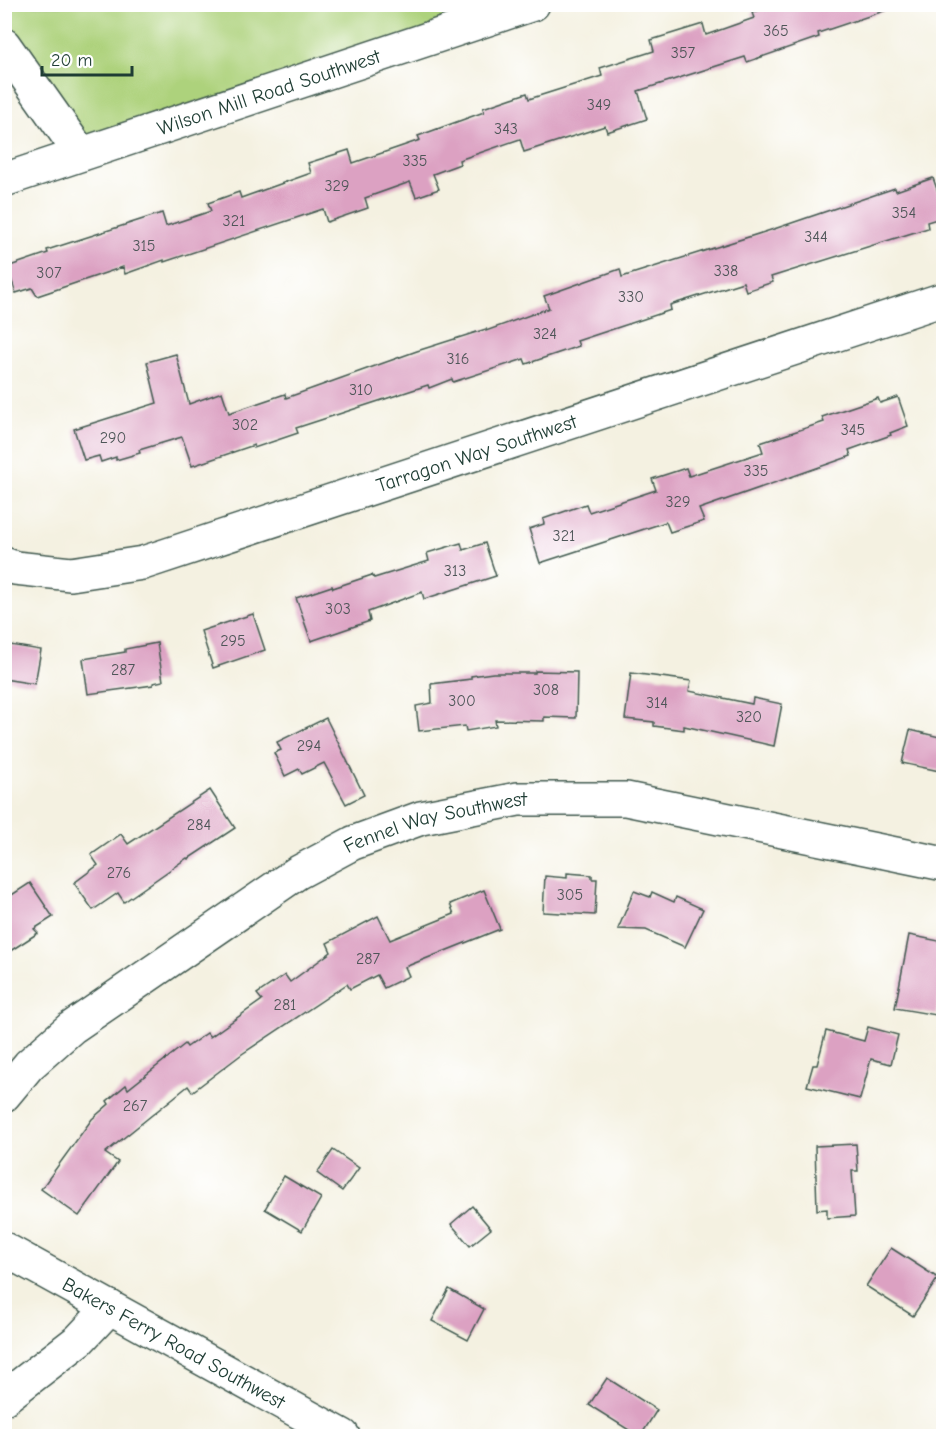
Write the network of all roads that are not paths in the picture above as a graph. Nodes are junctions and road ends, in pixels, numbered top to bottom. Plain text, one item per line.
1 (533, 4) edge
2 (4, 45) edge
3 (81, 154) junction
4 (4, 180) edge
5 (944, 299) edge
6 (4, 564) edge
7 (944, 864) edge
8 (4, 1095) edge
9 (4, 1249) edge
10 (110, 1307) junction
11 (4, 1398) edge
12 (343, 1437) edge

1 - 3 street, Wilson Mill Road Southwest
2 - 3 street
3 - 4 street, Wilson Mill Road Southwest
5 - 6 street, Tarragon Way Southwest
7 - 8 street, Fennel Way Southwest
9 - 10 street, Bakers Ferry Road Southwest
10 - 11 street
10 - 12 street, Bakers Ferry Road Southwest

